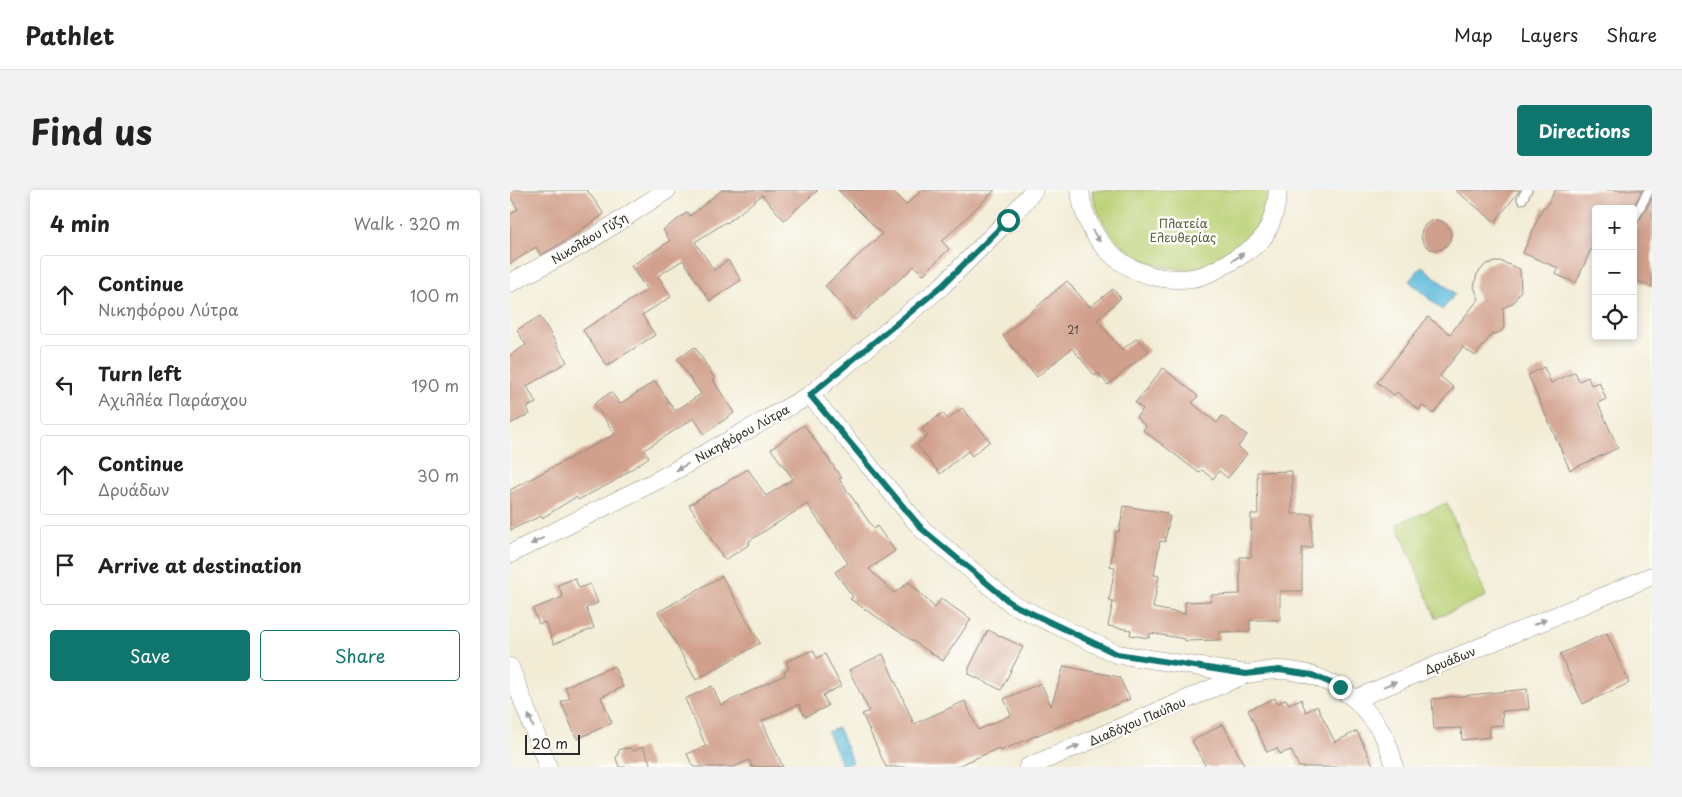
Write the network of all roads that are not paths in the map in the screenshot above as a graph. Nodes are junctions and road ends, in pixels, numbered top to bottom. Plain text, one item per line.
1 (667, 190) edge
2 (1034, 190) edge
3 (1080, 190) edge
4 (1278, 190) edge
5 (1527, 190) edge
6 (1649, 190) edge
7 (1522, 199) dead end
8 (1637, 212) edge
9 (510, 283) edge
10 (810, 395) junction
11 (510, 554) edge
12 (1652, 576) edge
13 (510, 667) edge
14 (1246, 674) junction
15 (1356, 699) junction
16 (548, 767) edge
17 (1028, 767) edge
18 (1394, 767) edge

1 - 9 street, Νικολάου Γύζη
2 - 10 street, Νικηφόρου Λύτρα
3 -> 4 street
5 - 7 lane
6 - 8 lane
10 -> 11 street, Νικηφόρου Λύτρα
10 - 14 street
15 -> 12 street, Δρυάδων
16 -> 13 street
14 - 15 street
17 -> 14 street, Διαδόχου Παύλου
15 - 18 street

